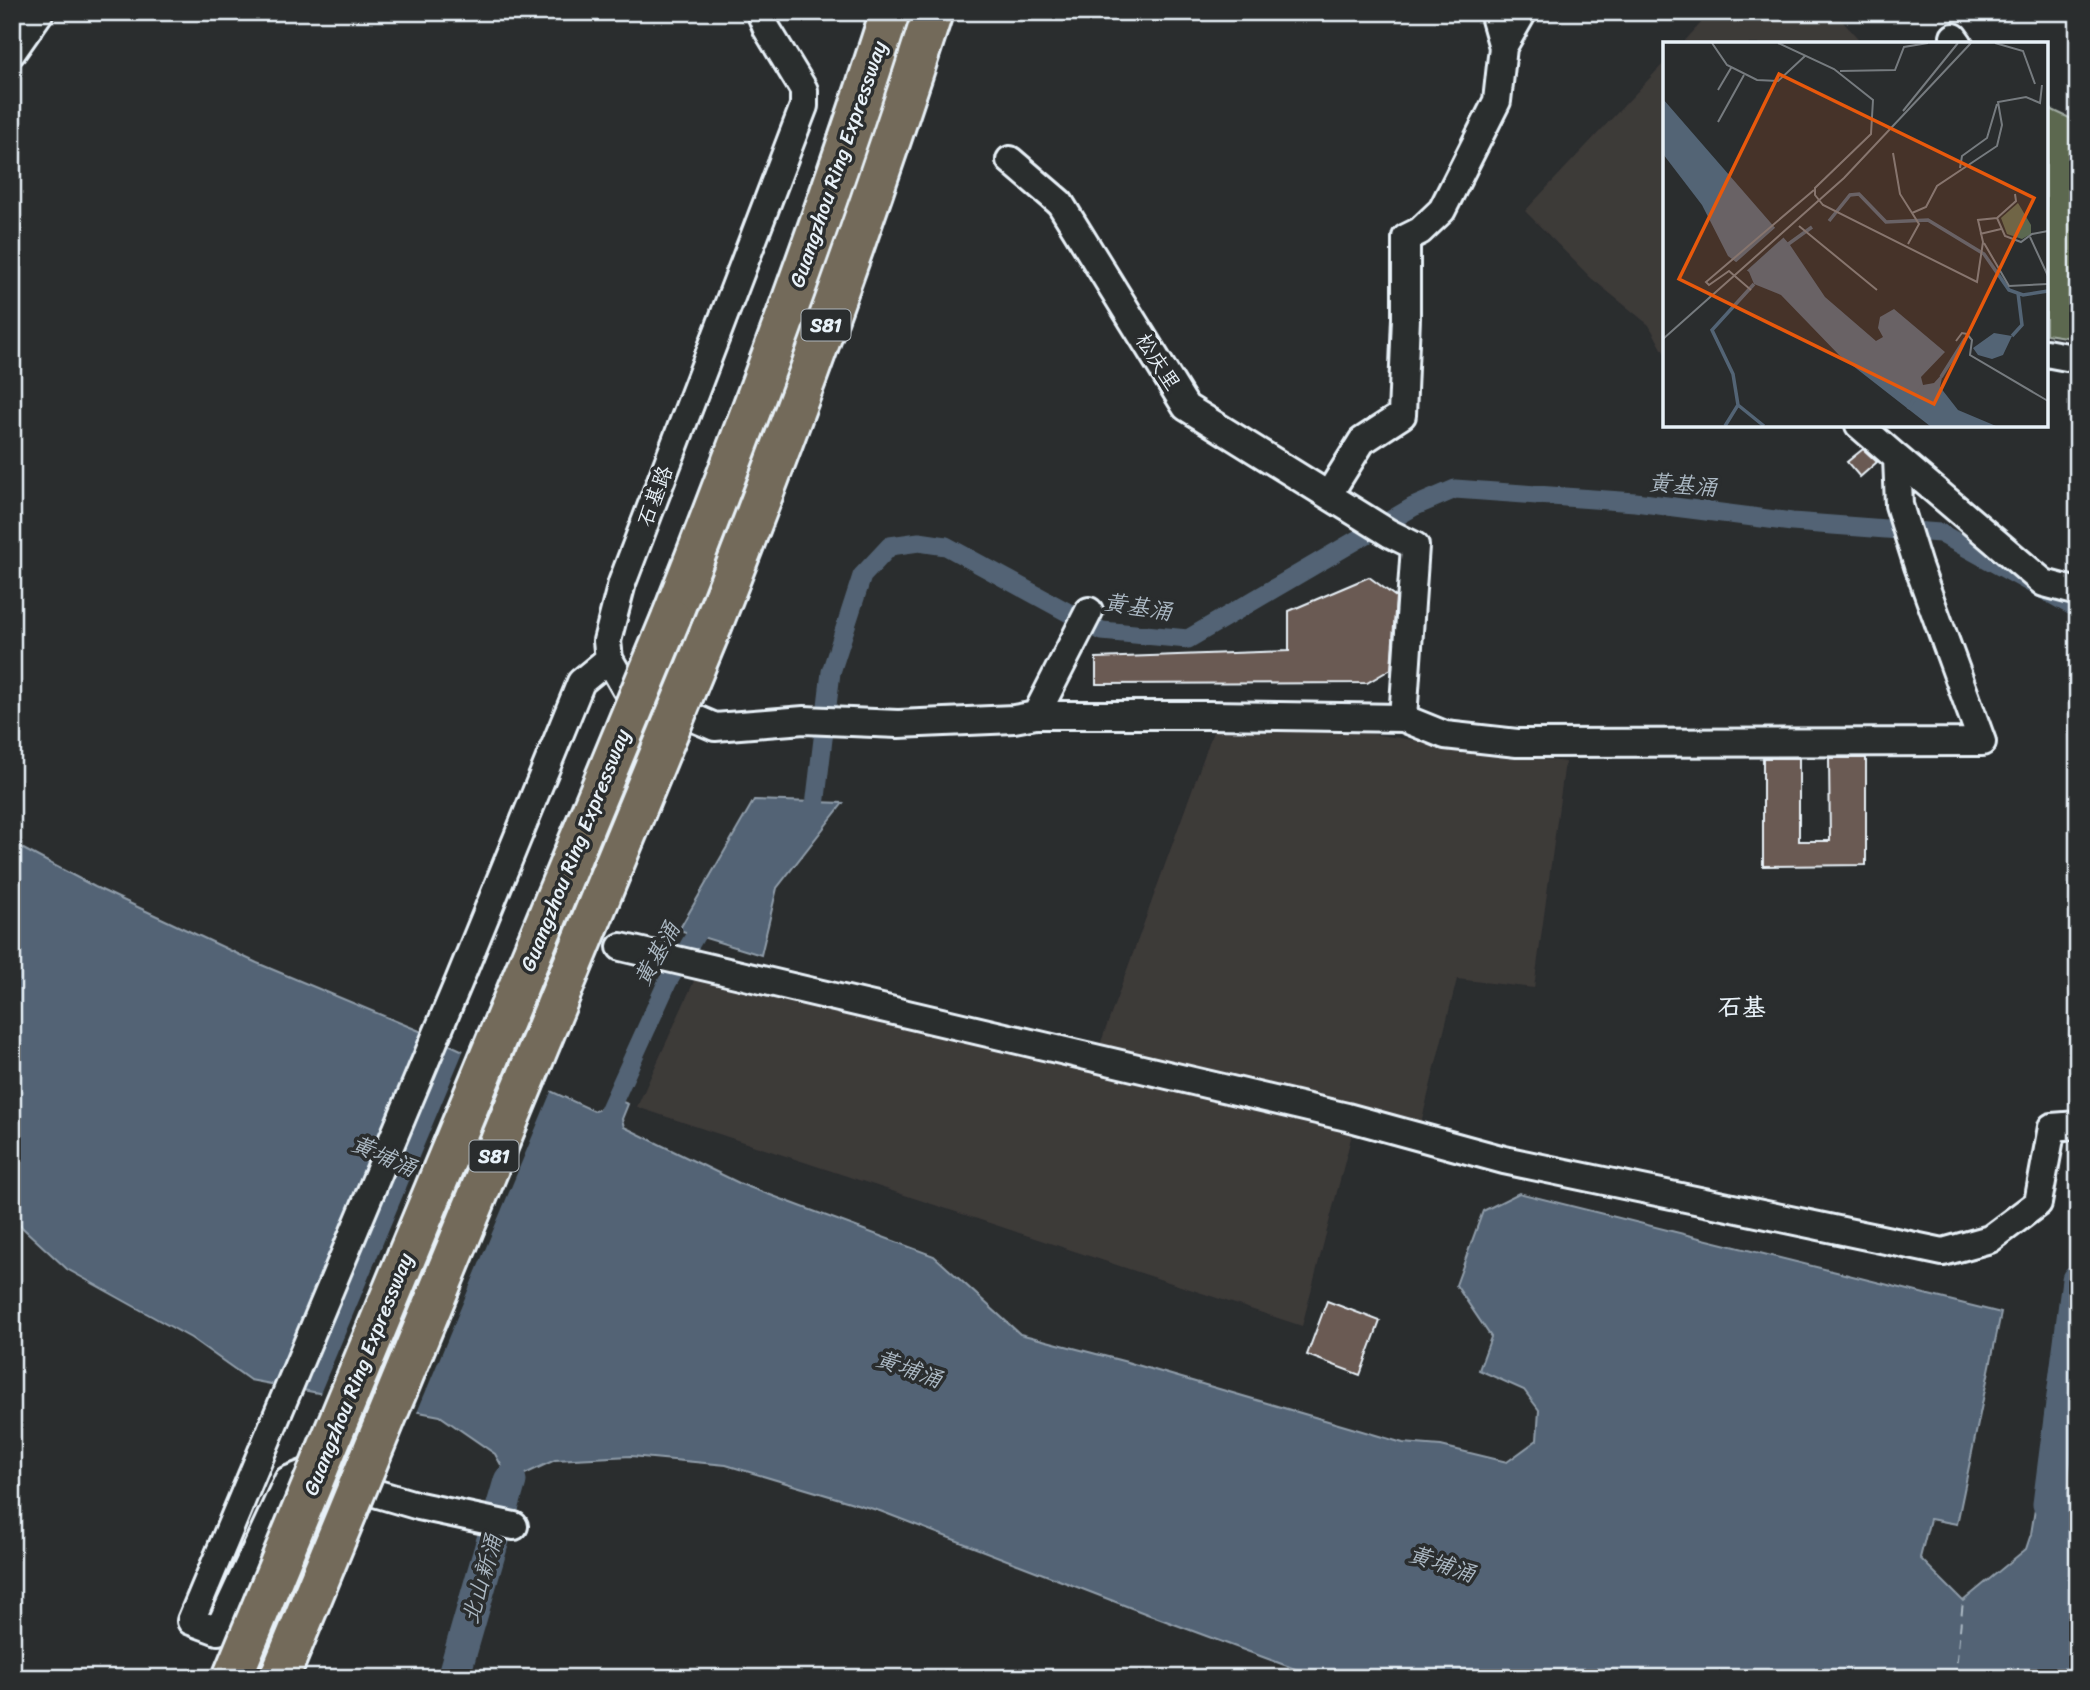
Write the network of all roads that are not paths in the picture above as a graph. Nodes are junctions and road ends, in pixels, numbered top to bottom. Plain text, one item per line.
1 (40, 12) edge
2 (760, 12) edge
3 (890, 12) edge
4 (933, 12) edge
5 (1493, 12) edge
6 (1523, 12) edge
7 (1503, 47) junction
8 (12, 51) edge
9 (1010, 160) dead end
10 (2048, 353) edge
11 (2078, 356) edge
12 (1861, 427) edge
13 (1897, 458) junction
14 (1329, 494) junction
15 (2078, 592) edge
16 (1089, 611) dead end
17 (609, 659) junction
18 (1036, 715) junction
19 (1403, 718) junction
20 (621, 947) dead end
21 (2065, 1126) edge
22 (502, 1523) dead end
23 (232, 1678) edge
24 (279, 1678) edge

1 - 8 street
2 - 17 street, 石基路
3 - 23 highway, Guangzhou Ring Expressway / S81, bridge
4 - 24 highway, Guangzhou Ring Expressway / S81, bridge
5 - 7 street
6 - 7 street
7 - 14 street
9 - 14 street, 松庆里
10 - 11 street
12 - 13 street
13 - 15 street
13 - 19 street
14 - 19 street, 松庆里
16 - 18 street
17 - 18 street
17 - 22 street
18 - 19 street
20 - 21 street

